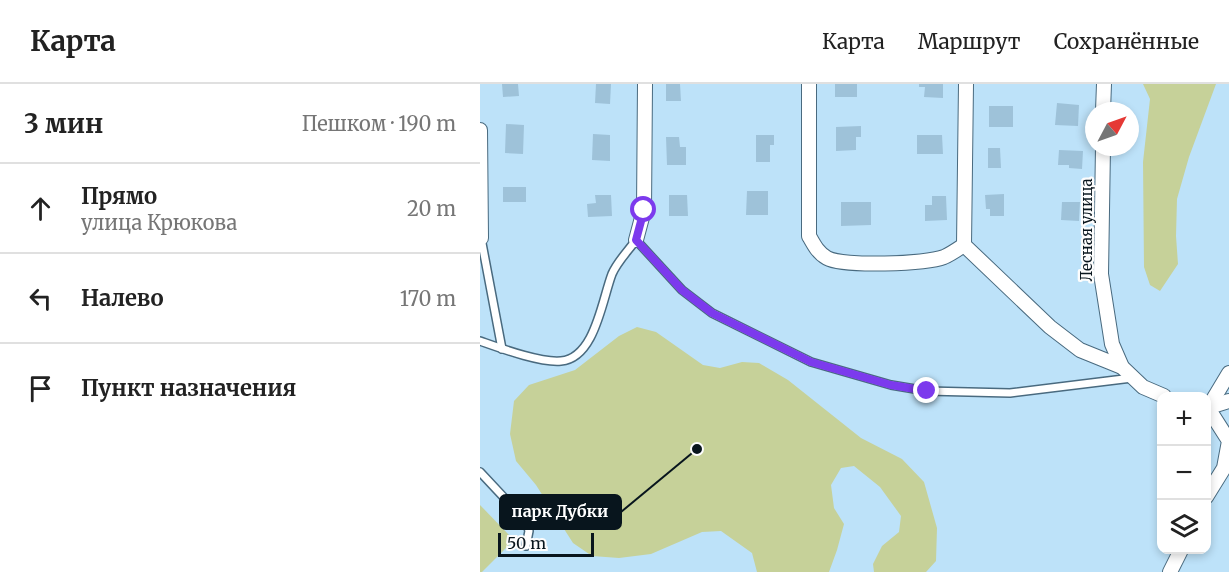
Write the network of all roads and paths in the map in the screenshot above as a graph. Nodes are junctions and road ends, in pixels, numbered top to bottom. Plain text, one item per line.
1 (645, 84) edge
2 (809, 84) edge
3 (966, 84) edge
4 (1104, 84) edge
5 (1103, 102) edge
6 (480, 130) edge
7 (1103, 156) edge
8 (481, 238) edge
9 (636, 240) junction
10 (964, 245) junction
11 (480, 341) edge
12 (502, 349) junction
13 (1122, 367) junction
14 (1229, 373) edge
15 (1134, 378) junction
16 (1157, 393) edge
17 (1229, 400) edge
18 (1211, 402) edge
19 (1211, 407) edge
20 (1211, 414) edge
21 (1227, 468) edge
22 (480, 472) edge
23 (1211, 490) edge
24 (526, 546) dead end
25 (1179, 554) edge
26 (1170, 572) edge

1 - 9 street
2 - 10 street
3 - 10 street
4 - 5 street
6 - 8 street
7 - 13 street, Лесная улица
8 - 12 lane
9 - 12 lane
9 - 15 lane
10 - 13 street
11 - 12 lane
13 - 15 street, Лесная улица
14 - 18 street
15 - 16 street, Лесная улица
17 - 19 street
20 - 21 street
21 - 23 street
22 - 24 lane
25 - 26 street

